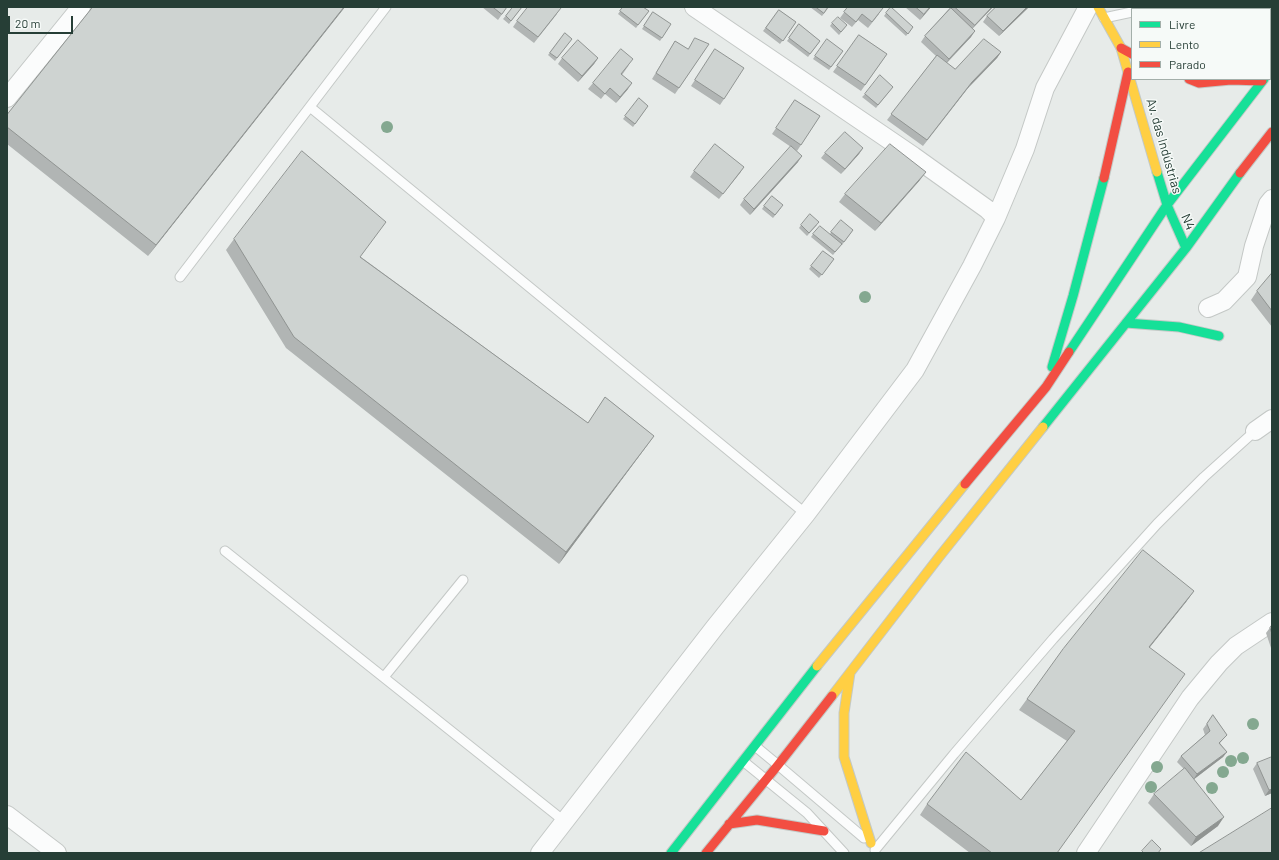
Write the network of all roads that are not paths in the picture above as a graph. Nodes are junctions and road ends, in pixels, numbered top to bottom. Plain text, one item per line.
1 (81, 7) edge
2 (386, 7) edge
3 (694, 7) edge
4 (1088, 7) edge
5 (1098, 7) edge
6 (1131, 12) edge
7 (1104, 18) junction
8 (1121, 48) junction
9 (1131, 53) edge
10 (1128, 72) junction
11 (1192, 80) edge
12 (1231, 80) edge
13 (1231, 80) edge
14 (1263, 80) edge
15 (7, 98) edge
16 (310, 107) junction
17 (1272, 132) edge
18 (1272, 199) edge
19 (1167, 205) junction
20 (996, 218) junction
21 (1186, 248) junction
22 (180, 277) dead end
23 (1208, 308) dead end
24 (1126, 323) junction
25 (1219, 336) dead end
26 (1046, 387) junction
27 (1272, 419) edge
28 (1255, 431) joint
29 (806, 514) junction
30 (226, 551) dead end
31 (463, 580) dead end
32 (1272, 622) edge
33 (850, 669) junction
34 (384, 677) junction
35 (754, 746) junction
36 (742, 761) junction
37 (778, 764) junction
38 (766, 779) junction
39 (7, 815) edge
40 (564, 821) junction
41 (728, 824) junction
42 (824, 831) junction
43 (874, 849) edge
44 (57, 853) edge
45 (540, 853) edge
46 (671, 853) edge
47 (706, 853) edge
48 (844, 853) edge
49 (1086, 853) edge

1 - 15 street
2 - 16 lane
3 - 20 street
4 - 20 street
5 - 7 main road, Av. das Indústrias
6 - 7 lane
7 - 8 main road, Av. das Indústrias
8 - 9 main road
8 - 10 main road, Av. das Indústrias
10 - 19 main road, Av. das Indústrias
10 - 26 main road
11 - 12 main road
13 - 14 main road
14 - 19 main road, N4
16 - 22 lane
16 - 29 lane
17 - 21 main road, N4
18 - 23 street
19 - 21 main road, N4
19 - 26 main road, N4
20 - 29 street
21 - 24 main road, N4
24 - 25 main road
24 - 33 main road, N4
26 - 35 main road, N4
27 - 28 street
28 - 43 lane
29 - 40 street
30 - 34 lane
31 - 34 lane
32 - 49 street
33 - 37 main road, N4
33 - 43 main road
34 - 40 lane
35 - 36 main road, N4
35 - 37 lane
36 - 38 lane
36 - 46 main road, N4
37 - 38 main road, N4
37 - 43 lane
38 - 41 main road, N4
38 - 42 lane
39 - 44 street
40 - 45 street
41 - 42 main road
41 - 47 main road, N4
42 - 48 lane

